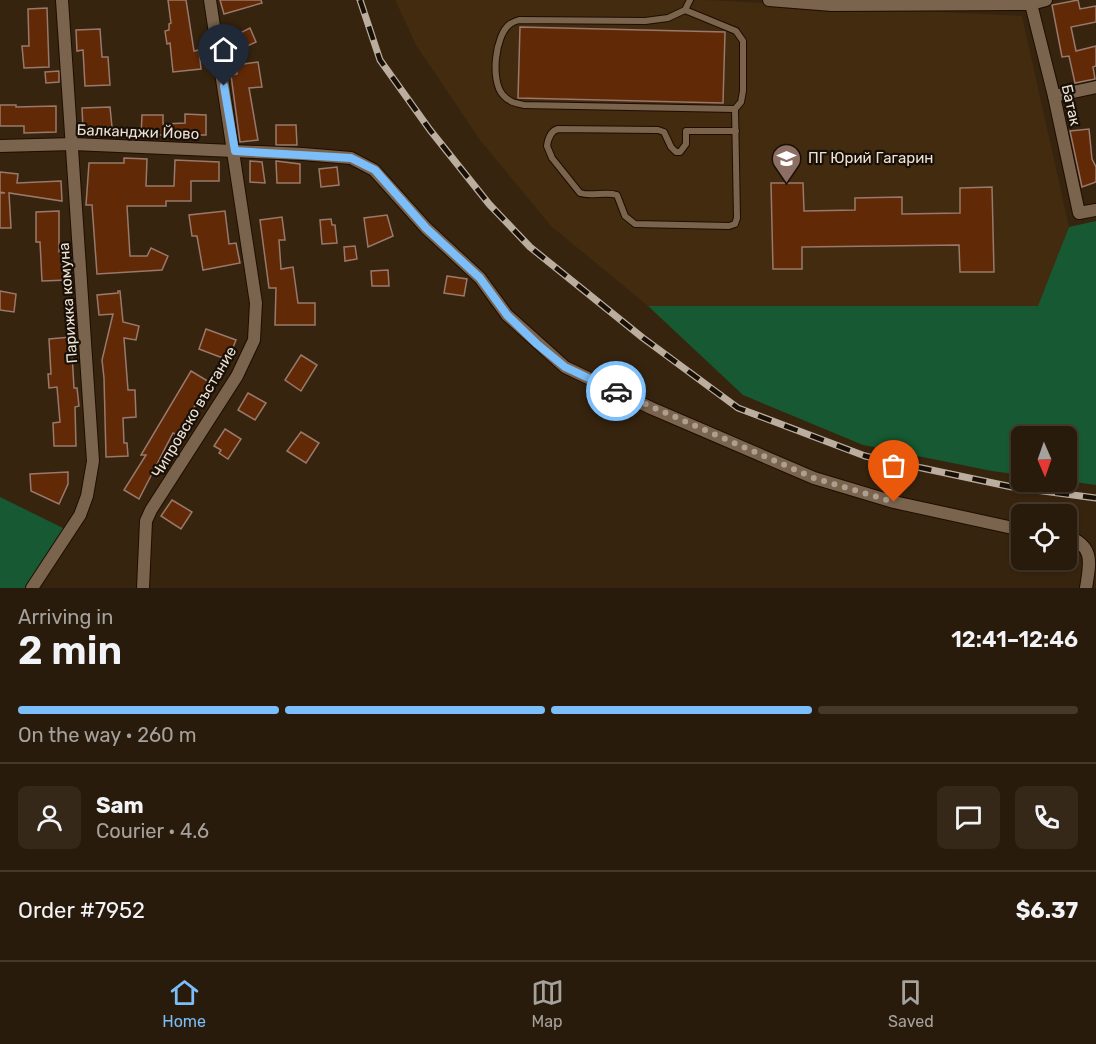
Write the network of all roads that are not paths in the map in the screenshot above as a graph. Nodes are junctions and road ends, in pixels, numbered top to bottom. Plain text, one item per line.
1 (62, 0) edge
2 (210, 0) edge
3 (690, 0) edge
4 (769, 0) edge
5 (1046, 0) edge
6 (832, 2) edge
7 (1031, 4) junction
8 (685, 10) junction
9 (1096, 87) edge
10 (1054, 96) junction
11 (735, 110) junction
12 (736, 131) junction
13 (73, 144) junction
14 (0, 146) edge
15 (235, 151) junction
16 (1096, 210) edge
17 (1011, 528) edge
18 (1077, 541) edge
19 (32, 588) edge
20 (143, 588) edge
21 (1086, 588) edge

1 - 13 street, Парижка комуна
2 - 15 street, Чипровско въстание
3 - 8 lane
4 - 6 street
5 - 7 street
6 - 7 street
7 - 10 street, Батак
8 - 11 lane
8 - 11 lane
9 - 10 street
10 - 16 street, Батак
11 - 12 lane
12 - 12 lane
13 - 14 street, Балканджи Йово
13 - 15 street, Балканджи Йово
13 - 19 street, Парижка комуна
15 - 17 street, Балканджи Йово
15 - 20 street, Чипровско въстание
18 - 21 street

